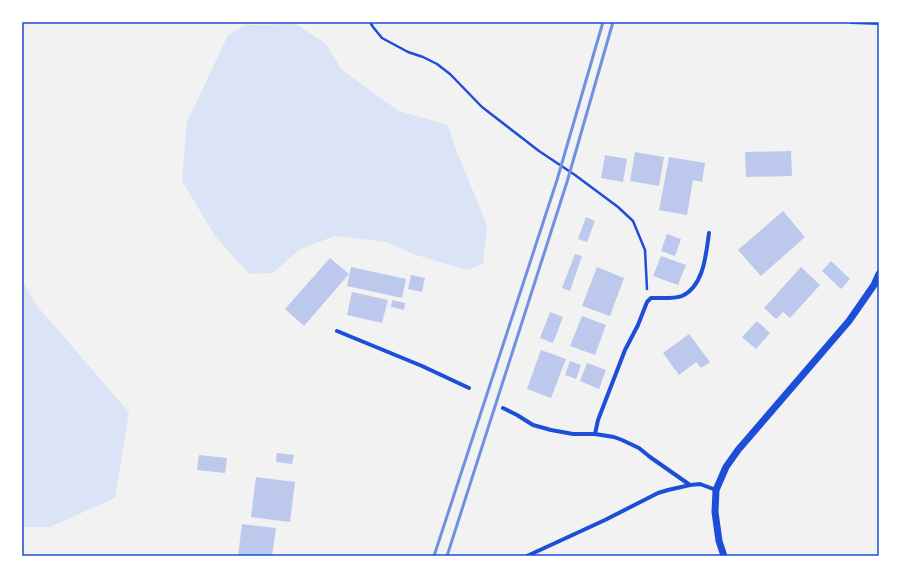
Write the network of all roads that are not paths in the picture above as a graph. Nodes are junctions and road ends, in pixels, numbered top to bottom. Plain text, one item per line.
1 (851, 22) edge
2 (879, 23) edge
3 (709, 233) dead end
4 (879, 274) edge
5 (336, 331) dead end
6 (469, 388) dead end
7 (502, 408) dead end
8 (595, 434) junction
9 (690, 485) junction
10 (716, 490) junction
11 (527, 556) edge
12 (724, 556) edge

1 - 2 street
3 - 8 street
4 - 10 street
5 - 6 street
7 - 8 street
8 - 9 street
9 - 10 street
9 - 11 street
10 - 12 street

